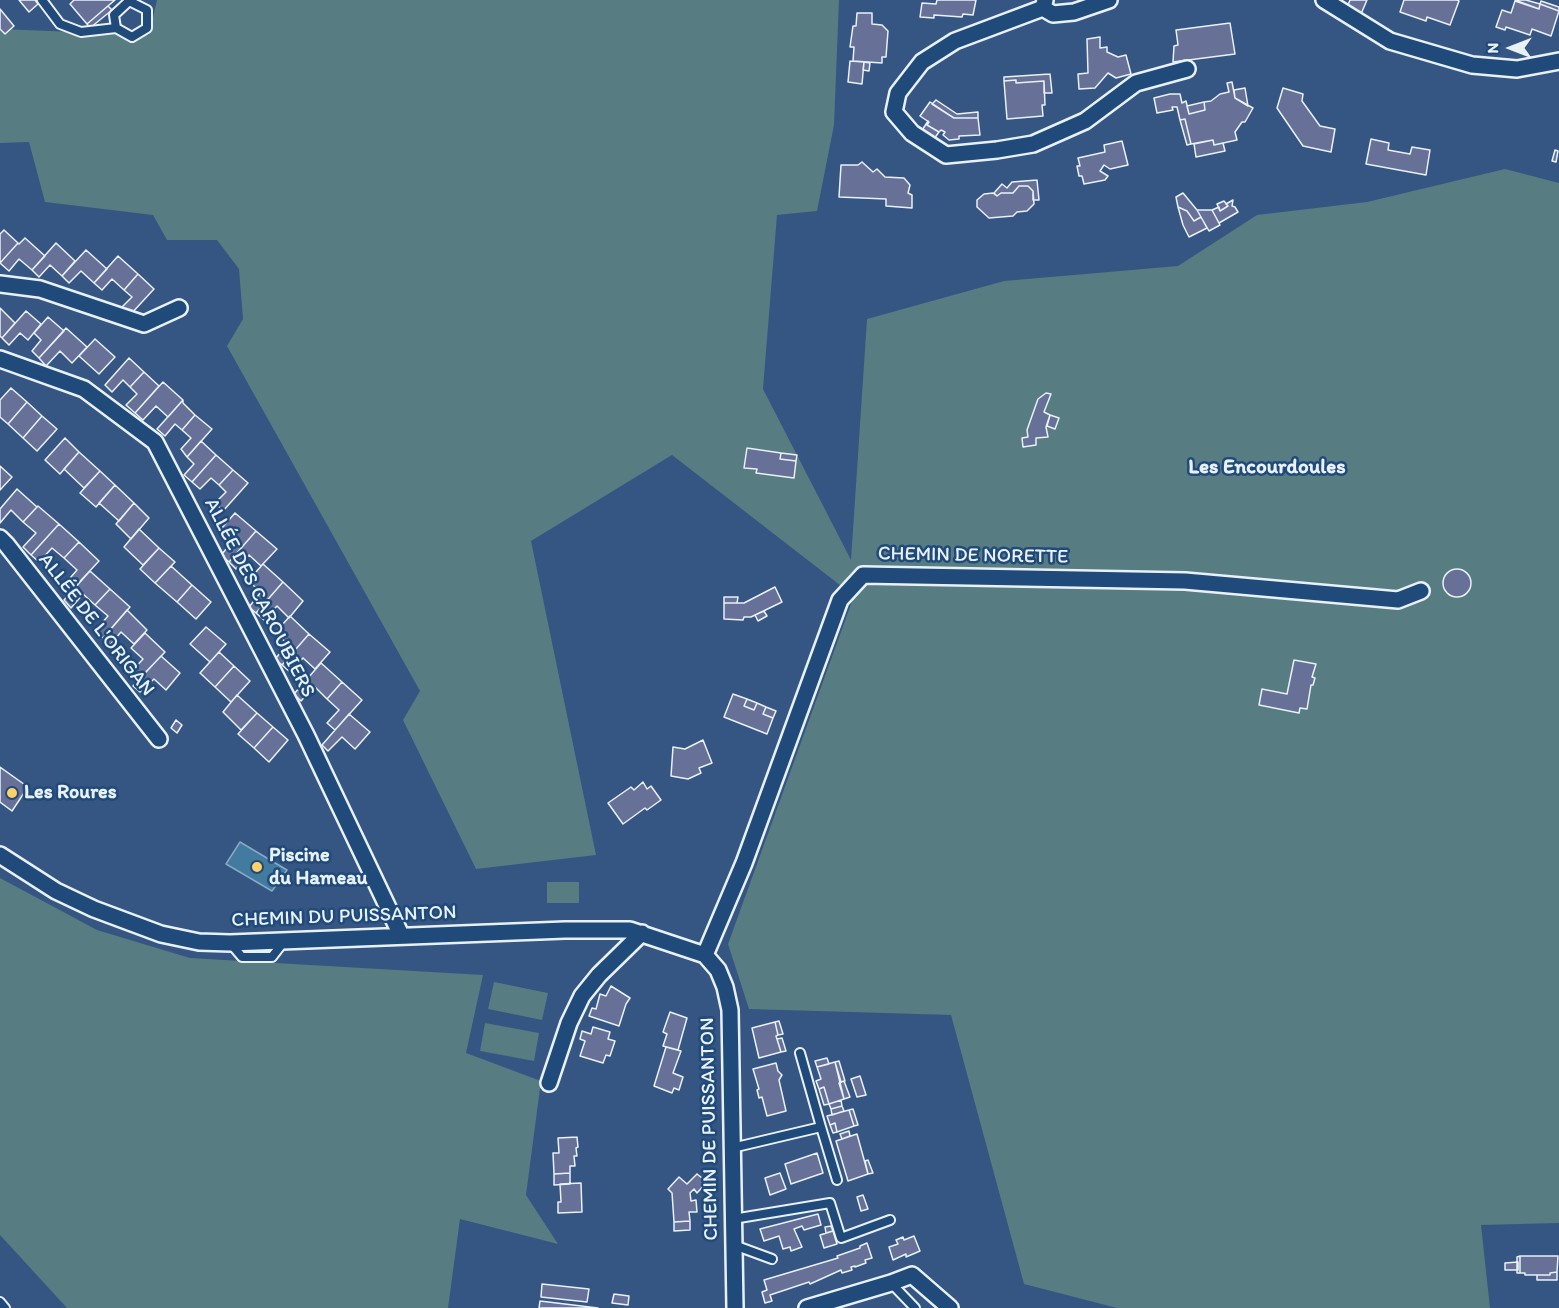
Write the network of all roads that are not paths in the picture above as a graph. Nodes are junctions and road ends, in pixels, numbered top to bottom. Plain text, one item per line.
1 (42, 0) edge
2 (1109, 0) edge
3 (1324, 0) edge
4 (1044, 4) edge
5 (116, 28) junction
6 (1559, 61) edge
7 (1187, 69) dead end
8 (0, 284) edge
9 (180, 308) dead end
10 (0, 359) edge
11 (0, 538) edge
12 (1421, 591) dead end
13 (159, 739) dead end
14 (0, 855) edge
15 (642, 933) junction
16 (401, 935) junction
17 (705, 955) junction
18 (800, 1053) dead end
19 (549, 1083) dead end
20 (821, 1127) junction
21 (732, 1148) junction
22 (837, 1180) dead end
23 (733, 1219) junction
24 (890, 1220) dead end
25 (734, 1245) junction
26 (772, 1258) dead end
27 (891, 1283) junction
28 (0, 1302) edge
29 (5, 1308) edge
30 (735, 1308) edge
31 (807, 1308) edge
32 (915, 1308) edge
33 (950, 1308) edge

1 - 5 lane
2 - 4 street
3 - 6 street
4 - 7 street
5 - 5 lane
8 - 9 street
10 - 16 street, ALLÉE DES CAROUBIERS
11 - 13 street, ALLÉE DE L'ORIGAN
12 - 17 street, CHEMIN DE NORETTE
14 - 16 street, CHEMIN DU PUISSANTON
15 - 16 street, CHEMIN DU PUISSANTON
15 - 17 street, CHEMIN DU PUISSANTON
15 - 19 street
17 - 21 street, CHEMIN DE PUISSANTON
18 - 20 lane
20 - 21 lane
20 - 22 lane
21 - 23 street, CHEMIN DE PUISSANTON
23 - 24 lane
23 - 25 street, CHEMIN DE PUISSANTON
25 - 26 lane
25 - 30 street, CHEMIN DE PUISSANTON
27 - 31 street
27 - 32 lane
27 - 33 street
28 - 29 lane

